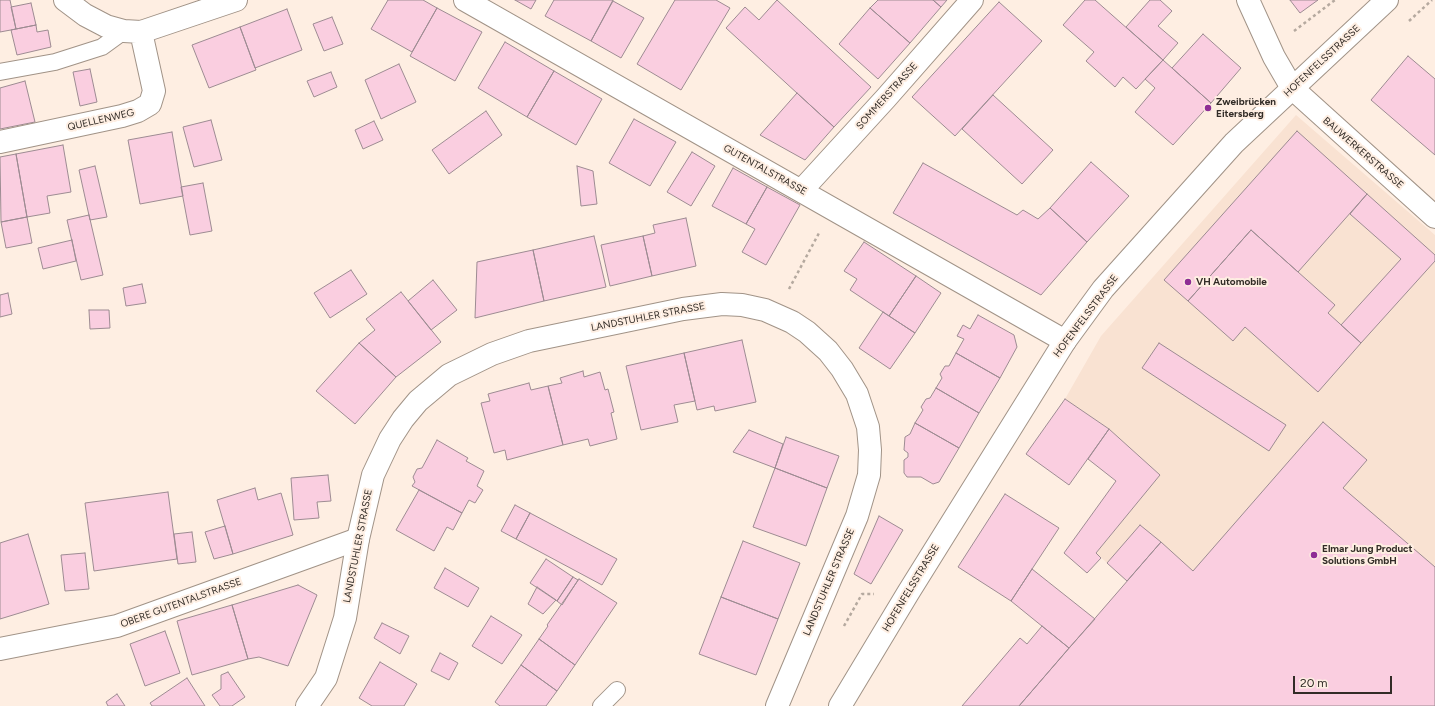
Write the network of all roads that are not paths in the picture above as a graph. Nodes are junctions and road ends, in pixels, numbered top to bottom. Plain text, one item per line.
1 (65, 0) edge
2 (236, 0) edge
3 (465, 0) edge
4 (972, 0) edge
5 (1248, 0) edge
6 (1387, 0) edge
7 (133, 31) junction
8 (0, 72) edge
9 (1292, 88) junction
10 (0, 142) edge
11 (801, 191) junction
12 (1435, 217) edge
13 (1065, 341) junction
14 (358, 539) junction
15 (0, 649) edge
16 (617, 690) dead end
17 (307, 706) edge
18 (601, 706) edge
19 (777, 706) edge
20 (840, 706) edge

1 - 7 street
2 - 7 street
3 - 11 street, GUTENTALSTRASSE
4 - 11 street, SOMMERSTRASSE
5 - 9 street, BAUWERKERSTRASSE
6 - 9 street, HOFENFELSSTRASSE
7 - 8 lane
7 - 10 street, QUELLENWEG
9 - 12 street, BAUWERKERSTRASSE
9 - 13 street, HOFENFELSSTRASSE
11 - 13 street, GUTENTALSTRASSE
13 - 20 street, HOFENFELSSTRASSE
14 - 15 street, OBERE GUTENTALSTRASSE
14 - 17 street, LANDSTUHLER STRASSE
14 - 19 street, LANDSTUHLER STRASSE
16 - 18 lane

